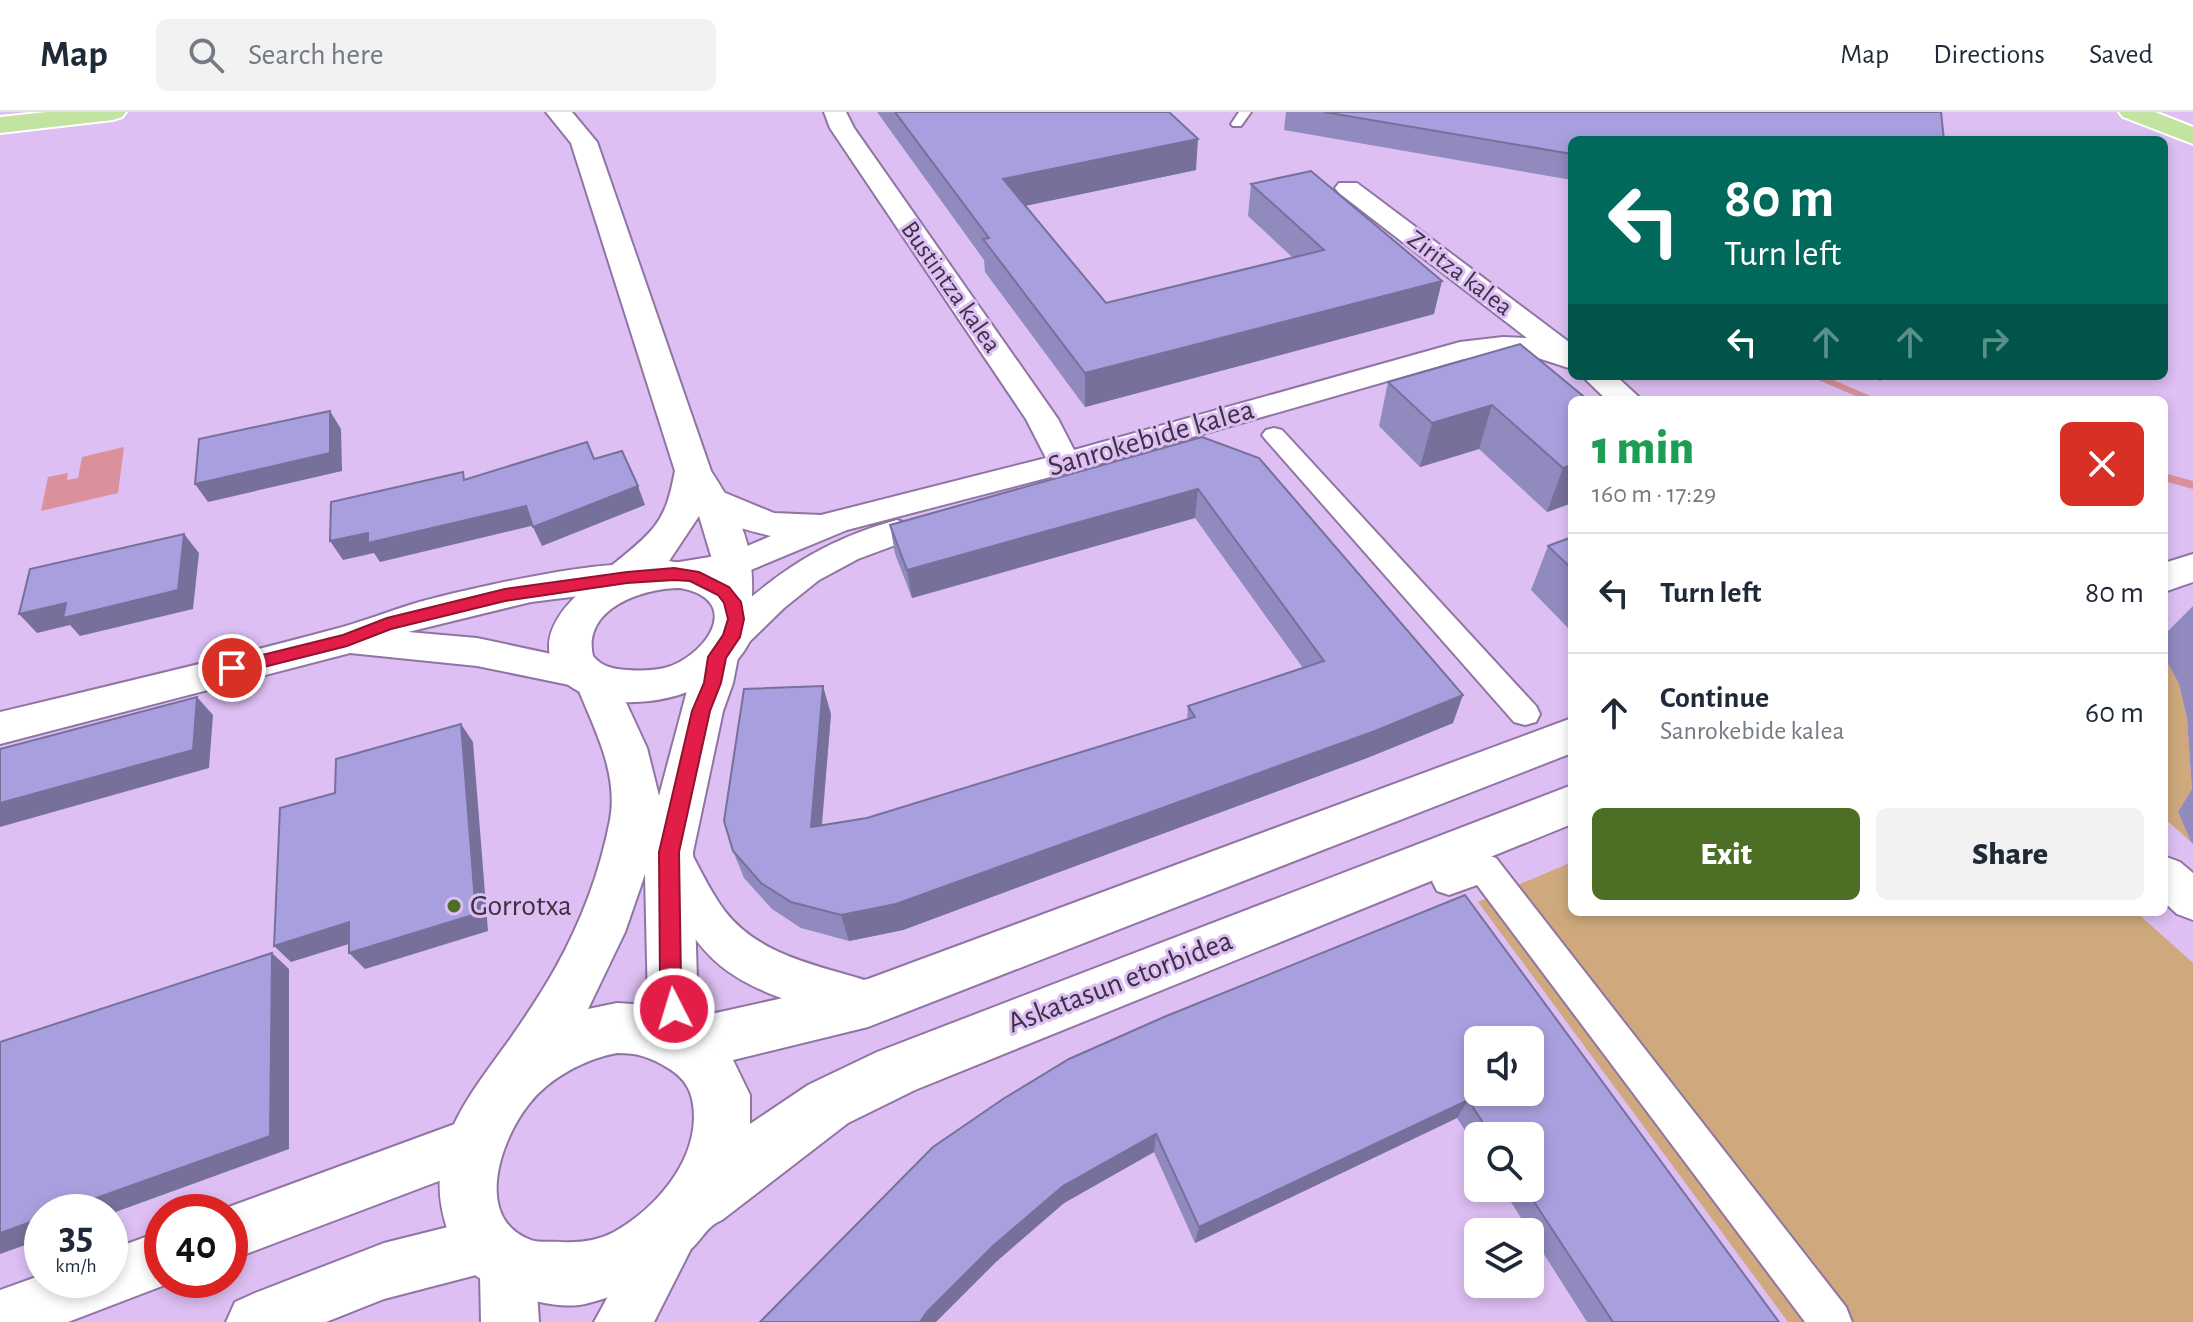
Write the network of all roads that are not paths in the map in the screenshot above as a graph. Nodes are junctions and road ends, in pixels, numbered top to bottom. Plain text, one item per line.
1 (113, 112) edge
2 (559, 112) edge
3 (835, 112) edge
4 (1245, 112) edge
5 (2132, 112) edge
6 (2177, 112) edge
7 (2193, 119) edge
8 (1237, 124) dead end
9 (0, 125) edge
10 (2193, 136) edge
11 (1348, 188) dead end
12 (1568, 374) edge
13 (1568, 375) edge
14 (1568, 376) edge
15 (1578, 380) edge
16 (1616, 396) edge
17 (1274, 435) dead end
18 (1065, 463) junction
19 (702, 485) junction
20 (836, 522) junction
21 (2193, 567) edge
22 (2168, 576) edge
23 (640, 580) junction
24 (729, 615) junction
25 (347, 640) junction
26 (590, 678) junction
27 (1525, 714) dead end
28 (0, 728) edge
29 (1568, 737) edge
30 (1568, 806) edge
31 (669, 852) junction
32 (2168, 878) edge
33 (1449, 881) dead end
34 (2193, 900) edge
35 (868, 1003) junction
36 (683, 1042) junction
37 (513, 1081) junction
38 (474, 1143) junction
39 (687, 1212) junction
40 (248, 1226) edge
41 (496, 1252) junction
42 (56, 1298) edge
43 (297, 1316) edge
44 (0, 1319) edge
45 (510, 1322) edge
46 (623, 1322) edge
47 (1831, 1322) edge

1 - 9 main road
2 - 19 street
3 - 18 street, Bustintza kalea
4 - 8 lane
5 - 10 main road
6 - 7 main road
11 - 12 street, Ziritza kalea
13 - 18 street, Sanrokebide kalea
14 - 24 street, Sanrokebide kalea
15 - 16 street, Ziritza kalea
17 - 27 street
18 - 20 street, Sanrokebide kalea
19 - 20 street
19 - 23 street
19 - 24 street
20 - 24 street, Sanrokebide kalea
21 - 22 street
23 - 24 street
23 - 25 street
23 - 26 street
24 - 26 street
24 - 31 street
25 - 26 street
25 - 28 street
26 - 37 street
29 - 35 street
30 - 39 street, Askatasun etorbidea
31 - 35 street
31 - 36 street
32 - 34 street
33 - 47 street
35 - 36 street
36 - 37 street
36 - 39 street
37 - 38 street
38 - 40 street
38 - 41 street
39 - 41 street
39 - 46 street
41 - 43 street
41 - 45 street
42 - 44 street

